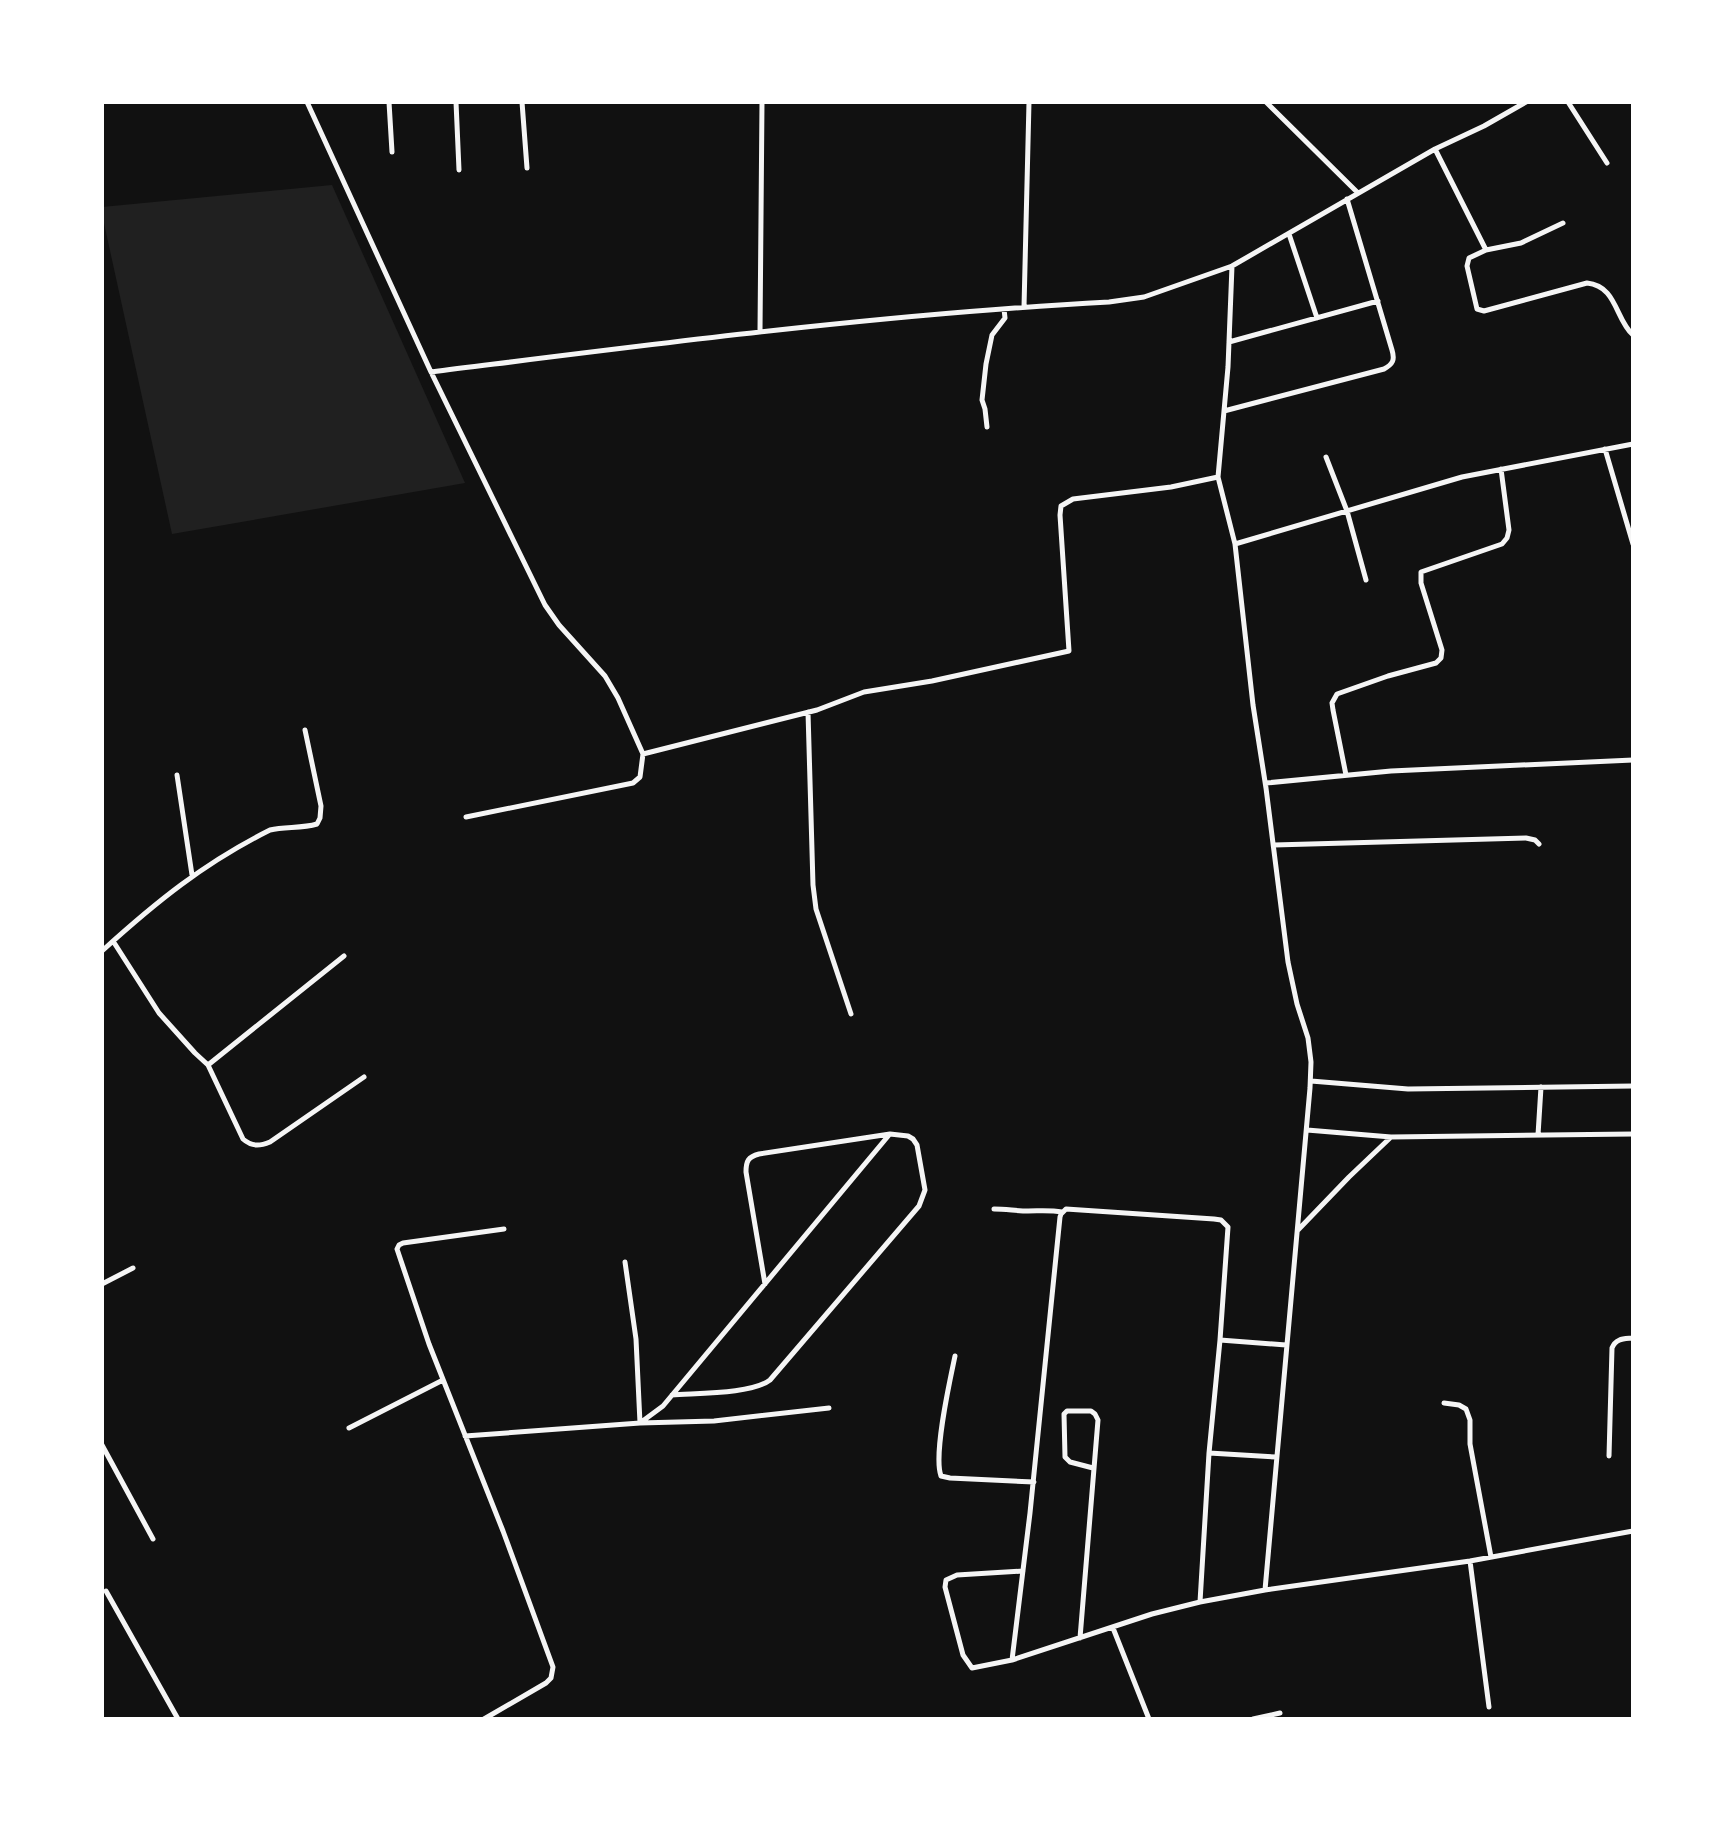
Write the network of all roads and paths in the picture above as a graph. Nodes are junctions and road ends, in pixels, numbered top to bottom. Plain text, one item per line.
1 (307, 102) edge
2 (389, 102) edge
3 (456, 102) edge
4 (522, 102) edge
5 (762, 102) edge
6 (1029, 102) edge
7 (1266, 102) edge
8 (1526, 102) edge
9 (1568, 102) edge
10 (1435, 149) junction
11 (392, 152) dead end
12 (1607, 163) dead end
13 (527, 168) dead end
14 (459, 170) dead end
15 (1357, 192) junction
16 (1347, 199) junction
17 (1563, 223) dead end
18 (1289, 234) junction
19 (1486, 250) junction
20 (1232, 266) junction
21 (1378, 301) junction
22 (1024, 307) junction
23 (1004, 309) junction
24 (1317, 318) junction
25 (760, 332) junction
26 (1633, 335) edge
27 (1229, 342) junction
28 (431, 372) junction
29 (1224, 411) junction
30 (987, 427) dead end
31 (1633, 444) edge
32 (1605, 449) junction
33 (1326, 457) dead end
34 (1501, 469) junction
35 (1218, 477) junction
36 (1347, 511) junction
37 (1235, 544) junction
38 (1633, 544) edge
39 (1366, 580) dead end
40 (808, 712) junction
41 (305, 730) dead end
42 (643, 754) junction
43 (1633, 760) edge
44 (177, 775) dead end
45 (1346, 775) junction
46 (1266, 783) junction
47 (466, 817) dead end
48 (1539, 844) dead end
49 (1274, 845) junction
50 (192, 875) junction
51 (113, 941) junction
52 (102, 951) edge
53 (344, 956) dead end
54 (851, 1014) dead end
55 (208, 1065) junction
56 (364, 1077) dead end
57 (1311, 1081) junction
58 (1633, 1086) edge
59 (1541, 1087) junction
60 (1307, 1130) junction
61 (890, 1134) junction
62 (1633, 1134) edge
63 (1538, 1135) junction
64 (1391, 1137) junction
65 (994, 1209) dead end
66 (1062, 1212) junction
67 (504, 1229) dead end
68 (1297, 1231) junction
69 (625, 1262) dead end
70 (133, 1268) dead end
71 (102, 1284) edge
72 (765, 1284) junction
73 (1633, 1338) edge
74 (1220, 1340) junction
75 (1286, 1345) junction
76 (955, 1356) dead end
77 (443, 1380) junction
78 (672, 1395) junction
79 (1444, 1403) dead end
80 (829, 1408) dead end
81 (640, 1423) junction
82 (349, 1428) dead end
83 (465, 1436) junction
84 (102, 1445) edge
85 (1209, 1453) junction
86 (1609, 1456) dead end
87 (1276, 1457) junction
88 (1093, 1468) junction
89 (1034, 1482) junction
90 (1633, 1531) edge
91 (153, 1539) dead end
92 (1491, 1557) junction
93 (1470, 1561) junction
94 (1023, 1571) junction
95 (1265, 1590) junction
96 (106, 1591) dead end
97 (1200, 1602) junction
98 (1113, 1628) junction
99 (1080, 1638) junction
100 (1012, 1660) junction
101 (1489, 1707) dead end
102 (1280, 1713) dead end
103 (178, 1719) edge
104 (484, 1719) edge
105 (1149, 1719) edge
106 (1253, 1719) edge

1 - 28 street
2 - 11 street
3 - 14 street
4 - 13 street
5 - 25 street
6 - 22 street
7 - 15 street
8 - 10 street
9 - 12 street
10 - 15 street
10 - 19 street
15 - 16 street
16 - 18 street
16 - 21 street
17 - 19 street
18 - 20 street
18 - 24 street
19 - 26 street
20 - 22 street
20 - 27 street
21 - 24 street
21 - 29 street
22 - 23 street
23 - 25 street
23 - 30 street
24 - 27 street
25 - 28 street
27 - 29 street
28 - 42 street
29 - 35 street
31 - 32 street
32 - 34 street
32 - 38 street
33 - 36 street
34 - 36 street
34 - 45 street
35 - 37 street
35 - 40 street
36 - 37 street
36 - 39 street
37 - 46 street
40 - 42 street
40 - 54 street
41 - 50 street
42 - 47 street
43 - 45 street
44 - 50 street
45 - 46 street
46 - 49 street
48 - 49 street
49 - 57 street
50 - 51 street
51 - 52 street
51 - 55 street
53 - 55 street
55 - 56 street
57 - 59 street
57 - 60 street
58 - 59 street
59 - 63 street
60 - 64 street
60 - 68 street
61 - 72 street
61 - 72 street
61 - 78 street
62 - 63 street
63 - 64 street
64 - 68 street
65 - 66 street
66 - 74 street
66 - 89 street
67 - 77 street
68 - 75 street
69 - 81 street
70 - 71 street
72 - 78 street
73 - 86 street
74 - 75 street
74 - 85 street
75 - 87 street
76 - 89 street
77 - 82 street
77 - 83 street
78 - 81 street
79 - 92 street
80 - 81 street
81 - 83 street
83 - 104 street
84 - 91 street
85 - 87 street
85 - 97 street
87 - 95 street
88 - 88 street
88 - 99 street
89 - 94 street
90 - 92 street
92 - 93 street
93 - 95 street
93 - 101 street
94 - 100 street
94 - 100 street
95 - 97 street
96 - 103 street
97 - 98 street
98 - 99 street
98 - 105 street
99 - 100 street
102 - 106 street

